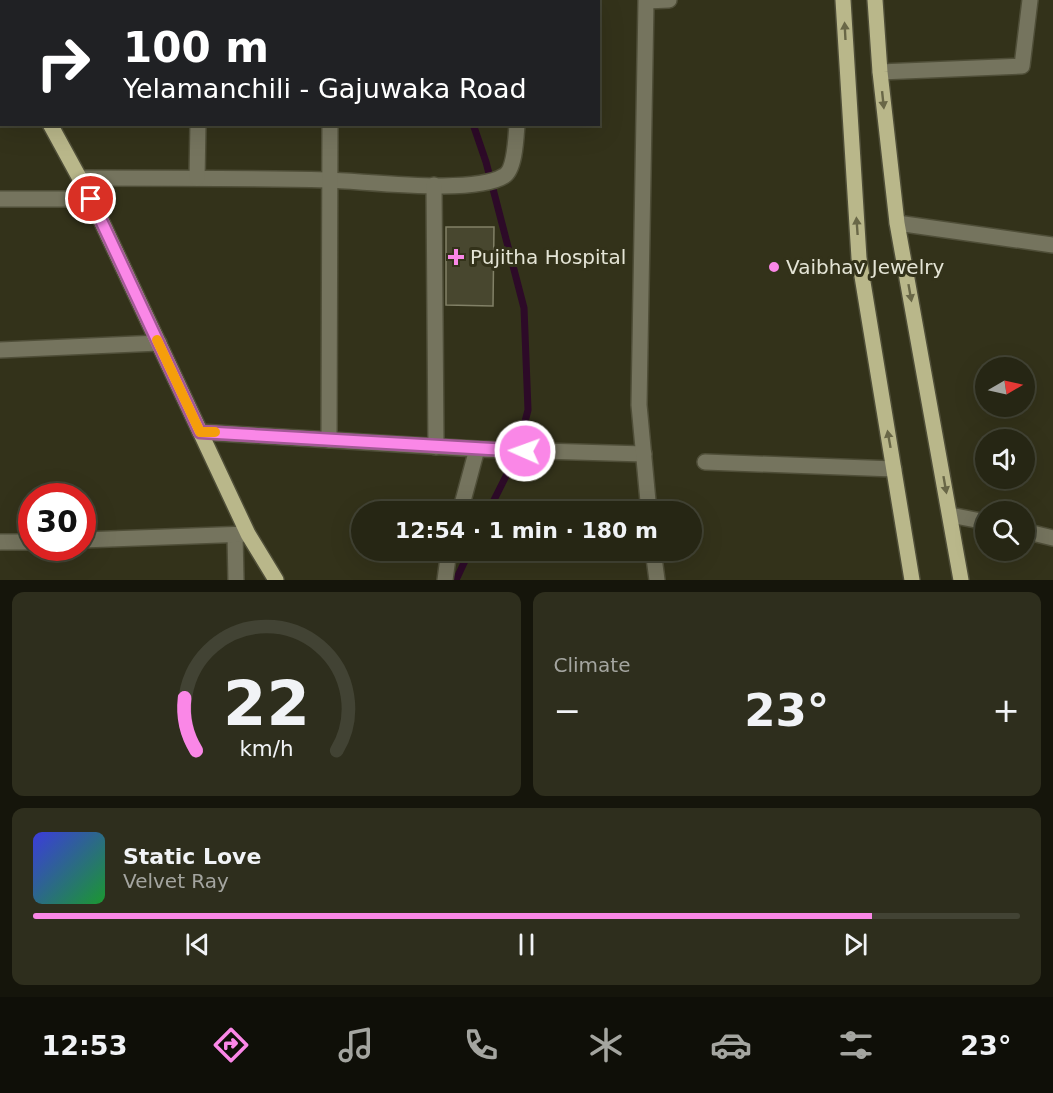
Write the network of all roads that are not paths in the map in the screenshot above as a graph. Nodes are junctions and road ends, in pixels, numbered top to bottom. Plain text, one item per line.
1 (637, 0) edge
2 (669, 0) edge
3 (843, 0) edge
4 (875, 0) edge
5 (1030, 0) edge
6 (646, 1) edge
7 (880, 72) junction
8 (51, 126) edge
9 (198, 126) edge
10 (330, 126) edge
11 (517, 126) edge
12 (80, 178) junction
13 (197, 178) junction
14 (329, 180) junction
15 (434, 185) junction
16 (0, 199) edge
17 (91, 199) junction
18 (897, 223) junction
19 (1053, 245) edge
20 (159, 343) junction
21 (0, 351) edge
22 (200, 432) junction
23 (329, 440) junction
24 (436, 447) junction
25 (477, 449) junction
26 (644, 454) junction
27 (705, 462) dead end
28 (894, 469) junction
29 (463, 501) edge
30 (648, 501) edge
31 (950, 515) junction
32 (975, 520) edge
33 (242, 534) junction
34 (1035, 534) edge
35 (1053, 538) edge
36 (96, 539) edge
37 (0, 542) edge
38 (18, 542) edge
39 (447, 561) edge
40 (654, 561) edge
41 (236, 580) edge
42 (276, 580) edge
43 (445, 580) edge
44 (657, 580) edge
45 (912, 580) edge
46 (961, 580) edge

1 - 6 street
2 - 6 street
28 -> 3 main road
4 - 7 main road
5 - 7 street
6 - 26 street
7 -> 18 main road
8 - 12 main road
9 - 13 street
10 - 14 street
11 - 15 street
12 - 13 street
12 - 17 main road
13 - 14 street
14 - 15 street
14 - 23 street
15 - 24 street
16 - 17 street
17 - 20 main road
18 - 19 street
18 -> 31 main road
20 - 21 street
20 - 22 main road
22 - 23 street
22 - 33 main road
23 - 24 street
24 - 25 street
25 - 26 street
25 - 29 street
26 - 30 street
27 - 28 street
28 - 45 main road
31 - 32 street
31 - 46 main road
33 - 36 street
33 - 41 street
33 - 42 main road
34 - 35 street
37 - 38 street
39 - 43 street
40 - 44 street

